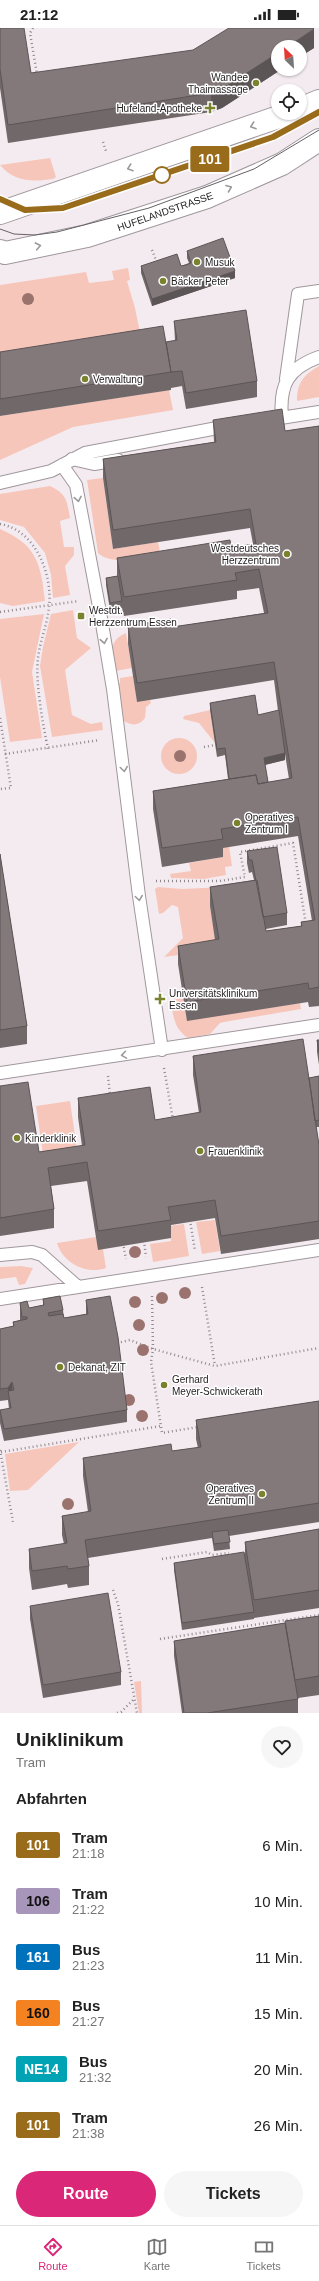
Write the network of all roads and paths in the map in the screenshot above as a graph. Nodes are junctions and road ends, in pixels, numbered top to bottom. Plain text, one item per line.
1 (33, 28) edge
2 (37, 77) edge
3 (319, 101) edge
4 (307, 106) edge
5 (271, 119) edge
6 (319, 140) edge
7 (0, 212) edge
8 (152, 250) dead end
9 (0, 251) edge
10 (158, 268) edge
11 (319, 291) edge
12 (319, 357) edge
13 (286, 378) junction
14 (319, 412) edge
15 (282, 418) junction
16 (259, 421) edge
17 (237, 424) edge
18 (131, 458) edge
19 (67, 462) junction
20 (0, 483) edge
21 (0, 524) edge
22 (83, 600) dead end
23 (49, 606) junction
24 (0, 612) edge
25 (0, 718) edge
26 (105, 739) dead end
27 (215, 745) edge
28 (204, 747) dead end
29 (48, 749) junction
30 (5, 754) junction
31 (0, 789) edge
32 (137, 880) junction
33 (307, 929) edge
34 (319, 1025) edge
35 (162, 1050) junction
36 (159, 1066) dead end
37 (0, 1073) edge
38 (115, 1074) dead end
39 (108, 1076) junction
40 (100, 1077) dead end
41 (111, 1099) edge
42 (174, 1127) edge
43 (189, 1214) edge
44 (144, 1240) edge
45 (123, 1243) edge
46 (319, 1250) edge
47 (0, 1255) edge
48 (147, 1262) dead end
49 (126, 1266) dead end
50 (198, 1268) junction
51 (78, 1287) junction
52 (152, 1289) dead end
53 (0, 1299) edge
54 (117, 1343) edge
55 (319, 1348) edge
56 (153, 1349) junction
57 (215, 1366) junction
58 (161, 1426) junction
59 (201, 1427) edge
60 (1, 1451) edge
61 (13, 1522) dead end
62 (229, 1553) edge
63 (162, 1559) dead end
64 (113, 1590) dead end
65 (319, 1615) edge
66 (160, 1639) dead end
67 (134, 1698) junction
68 (117, 1713) edge
69 (137, 1713) edge

1 - 2 path
3 - 4 main road
5 -> 7 main road
9 -> 6 main road, HUFELANDSTRASSE
8 - 10 path
11 - 13 lane
12 - 13 lane
13 - 15 lane
14 - 15 lane
15 - 16 lane
17 - 19 lane
18 - 19 lane
19 - 20 lane
19 -> 32 lane
21 - 23 path
22 - 23 path
23 - 24 path
23 - 29 path
25 - 30 path
26 - 29 path
27 - 28 path
29 - 30 path
30 - 31 path
32 - 33 path
32 -> 35 lane
34 - 35 lane
35 -> 37 lane
36 - 42 path
38 - 39 path
39 - 40 path
39 - 41 path
43 - 50 path
44 - 48 path
45 - 49 path
46 - 50 lane
47 - 51 lane
50 - 51 lane
50 - 57 path
51 - 53 lane
52 - 56 path
54 - 56 path
55 - 57 path
56 - 57 path
56 - 58 path
58 - 59 path
58 - 60 path
60 - 61 path
62 - 63 path
64 - 67 path
65 - 66 path
67 - 68 path
67 - 69 path

